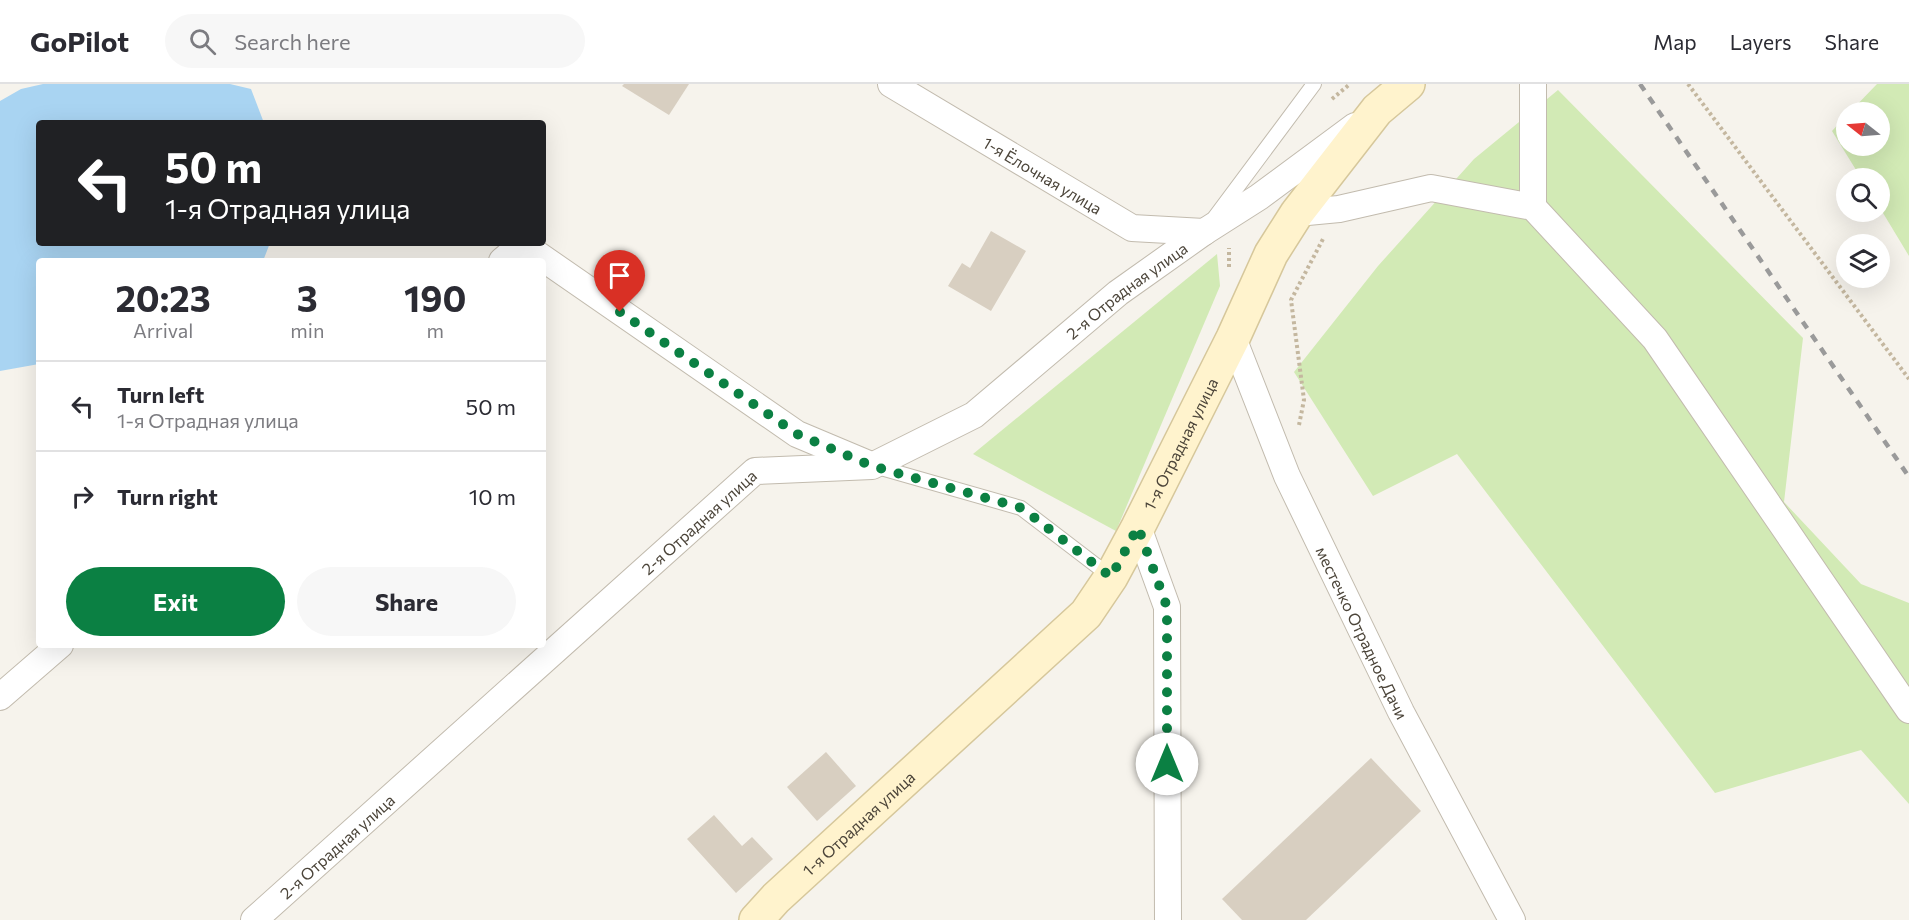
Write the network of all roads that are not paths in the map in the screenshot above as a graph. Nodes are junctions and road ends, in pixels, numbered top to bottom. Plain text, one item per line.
1 (891, 84) edge
2 (1314, 84) edge
3 (1408, 84) edge
4 (1533, 84) edge
5 (1377, 110) junction
6 (1533, 207) junction
7 (1297, 213) junction
8 (1204, 232) junction
9 (519, 246) edge
10 (526, 246) edge
11 (505, 258) edge
12 (544, 258) edge
13 (546, 260) edge
14 (1233, 338) junction
15 (872, 466) junction
16 (1138, 527) junction
17 (1111, 577) junction
18 (57, 648) edge
19 (0, 697) edge
20 (1909, 710) edge
21 (254, 920) edge
22 (756, 920) edge
23 (1168, 920) edge
24 (1512, 920) edge

1 - 8 street, 1-я Ёлочная улица
2 - 8 lane
3 - 5 main road, 1-я Отрадная улица
4 - 6 street
5 - 7 main road, 1-я Отрадная улица
5 - 8 street, 2-я Отрадная улица
6 - 7 street
6 - 20 street
7 - 14 main road, 1-я Отрадная улица
8 - 15 street, 2-я Отрадная улица
9 - 11 street
10 - 12 street
13 - 15 street
14 - 16 main road, 1-я Отрадная улица
14 - 24 street, местечко Отрадное Дачи
15 - 17 lane
15 - 21 street, 2-я Отрадная улица
16 - 17 main road, 1-я Отрадная улица
16 - 23 street
17 - 22 main road, 1-я Отрадная улица
18 - 19 street

